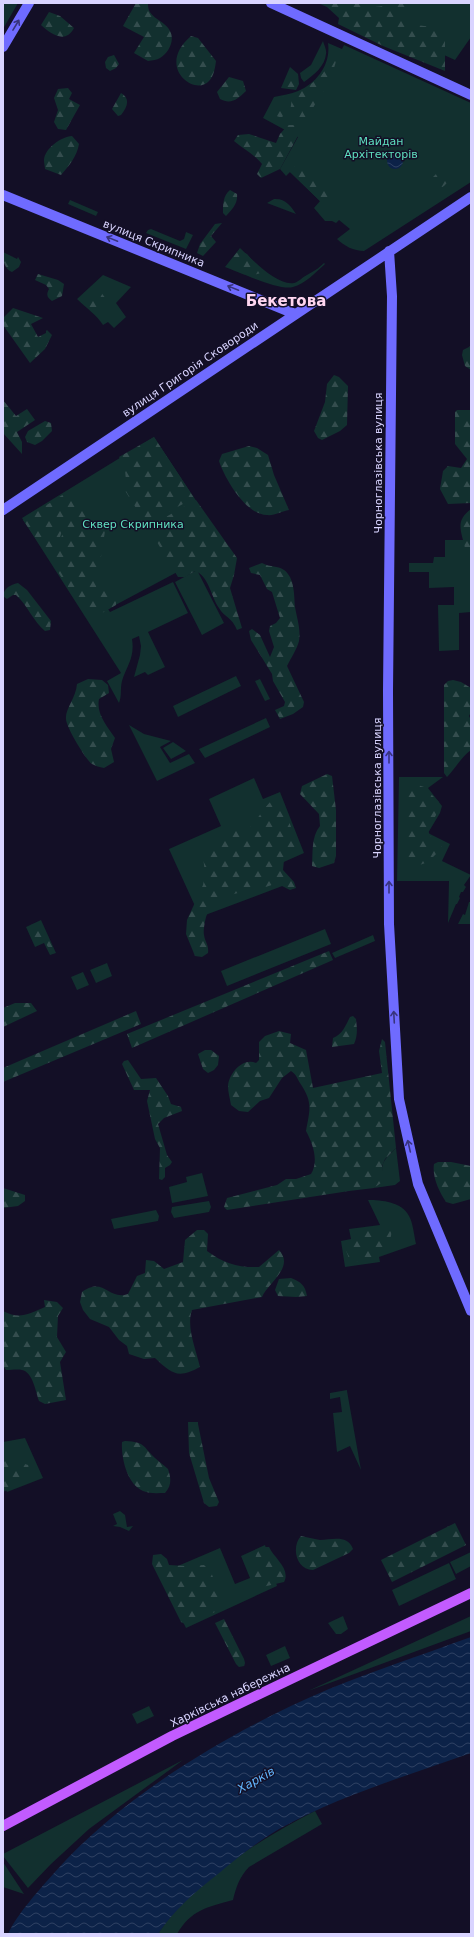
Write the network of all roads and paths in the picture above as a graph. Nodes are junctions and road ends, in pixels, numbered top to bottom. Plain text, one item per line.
1 (29, 3) edge
2 (271, 3) edge
3 (3, 47) edge
4 (471, 95) edge
5 (3, 195) edge
6 (471, 197) edge
7 (389, 251) junction
8 (295, 314) junction
9 (3, 510) edge
10 (471, 1311) edge
11 (471, 1593) edge
12 (3, 1826) edge

3 -> 1 street
2 - 4 street
8 -> 5 street, вулиця Скрипника
6 - 7 street, вулиця Григорія Сковороди
7 - 8 street, вулиця Григорія Сковороди
10 -> 7 street, Чорноглазівська вулиця
8 - 9 street, вулиця Григорія Сковороди
11 - 12 main road, Харківська набережна

